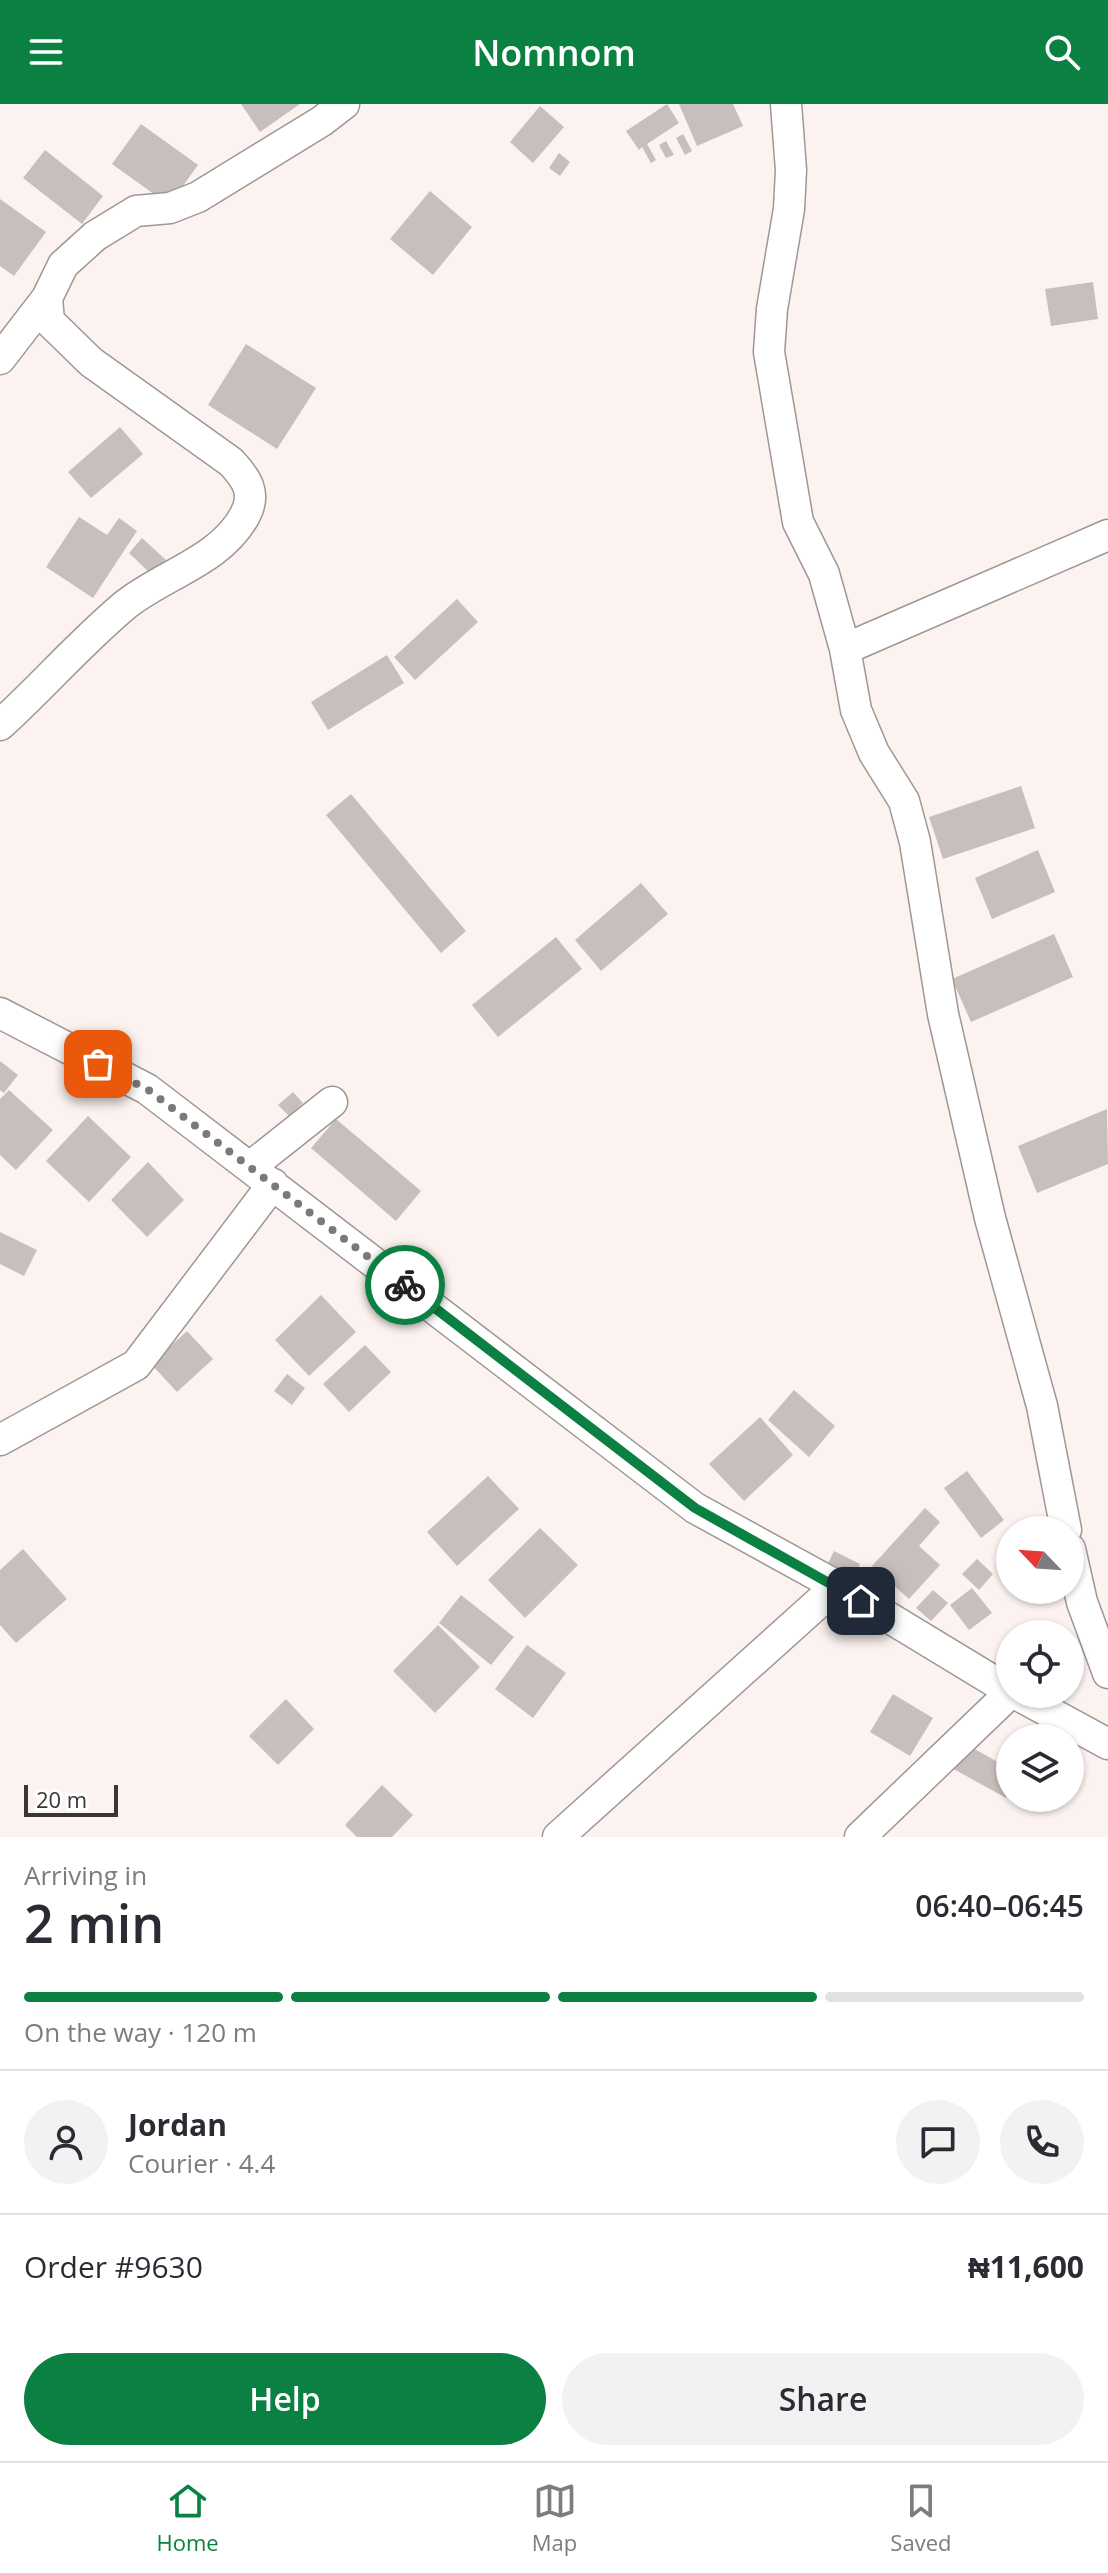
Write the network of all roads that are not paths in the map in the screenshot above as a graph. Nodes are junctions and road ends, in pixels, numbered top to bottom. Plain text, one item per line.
1 (344, 104) edge
2 (786, 104) edge
3 (47, 298) junction
4 (0, 359) edge
5 (1108, 535) edge
6 (845, 649) junction
7 (0, 725) edge
8 (0, 1013) edge
9 (332, 1102) dead end
10 (262, 1176) junction
11 (0, 1440) edge
12 (1063, 1516) edge
13 (837, 1586) junction
14 (1083, 1604) edge
15 (1108, 1673) edge
16 (996, 1683) edge
17 (996, 1708) edge
18 (1040, 1708) edge
19 (1108, 1744) edge
20 (558, 1837) edge
21 (860, 1837) edge

1 - 3 street
2 - 6 street
3 - 4 street
3 - 7 street
5 - 6 street
6 - 12 street
8 - 10 street
9 - 10 street
10 - 11 street
10 - 13 street
13 - 16 street
13 - 20 street
14 - 15 street
17 - 21 street
18 - 19 street

